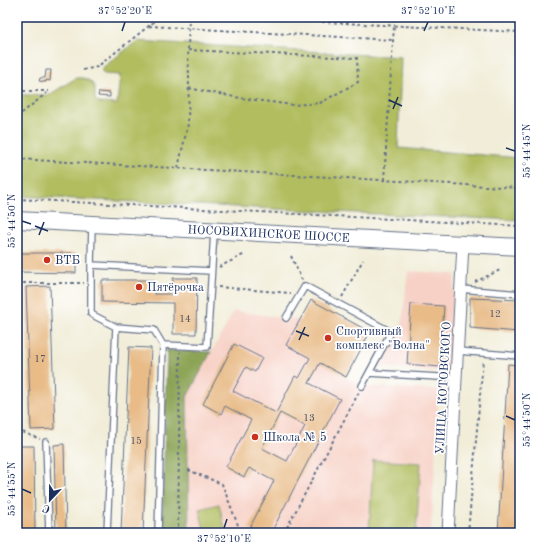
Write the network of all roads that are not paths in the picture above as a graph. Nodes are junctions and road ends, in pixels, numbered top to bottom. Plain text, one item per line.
1 (17, 220) edge
2 (92, 223) junction
3 (214, 230) junction
4 (463, 244) junction
5 (520, 247) edge
6 (91, 265) junction
7 (211, 270) junction
8 (460, 289) junction
9 (520, 294) edge
10 (286, 318) dead end
11 (116, 327) junction
12 (163, 345) junction
13 (457, 351) junction
14 (520, 356) edge
15 (370, 373) junction
16 (456, 378) junction
17 (362, 386) road end
18 (46, 442) road end
19 (49, 533) edge
20 (107, 533) edge
21 (158, 533) edge
22 (448, 533) edge

1 - 2 main road, НОСОВИХИНСКОЕ ШОССЕ
2 - 3 main road, НОСОВИХИНСКОЕ ШОССЕ
2 - 6 lane
3 - 4 main road, НОСОВИХИНСКОЕ ШОССЕ
3 - 7 lane
4 - 5 main road, НОСОВИХИНСКОЕ ШОССЕ
4 - 8 street, УЛИЦА КОТОВСКОГО
6 - 7 lane
6 - 11 lane
7 - 12 lane
8 - 9 lane
8 - 13 street, УЛИЦА КОТОВСКОГО
10 - 15 lane
11 - 12 lane
11 - 20 lane
12 - 21 lane
13 - 14 lane
13 - 16 street, УЛИЦА КОТОВСКОГО
15 - 16 lane
15 - 17 lane
16 - 22 street, УЛИЦА КОТОВСКОГО
18 - 19 lane

